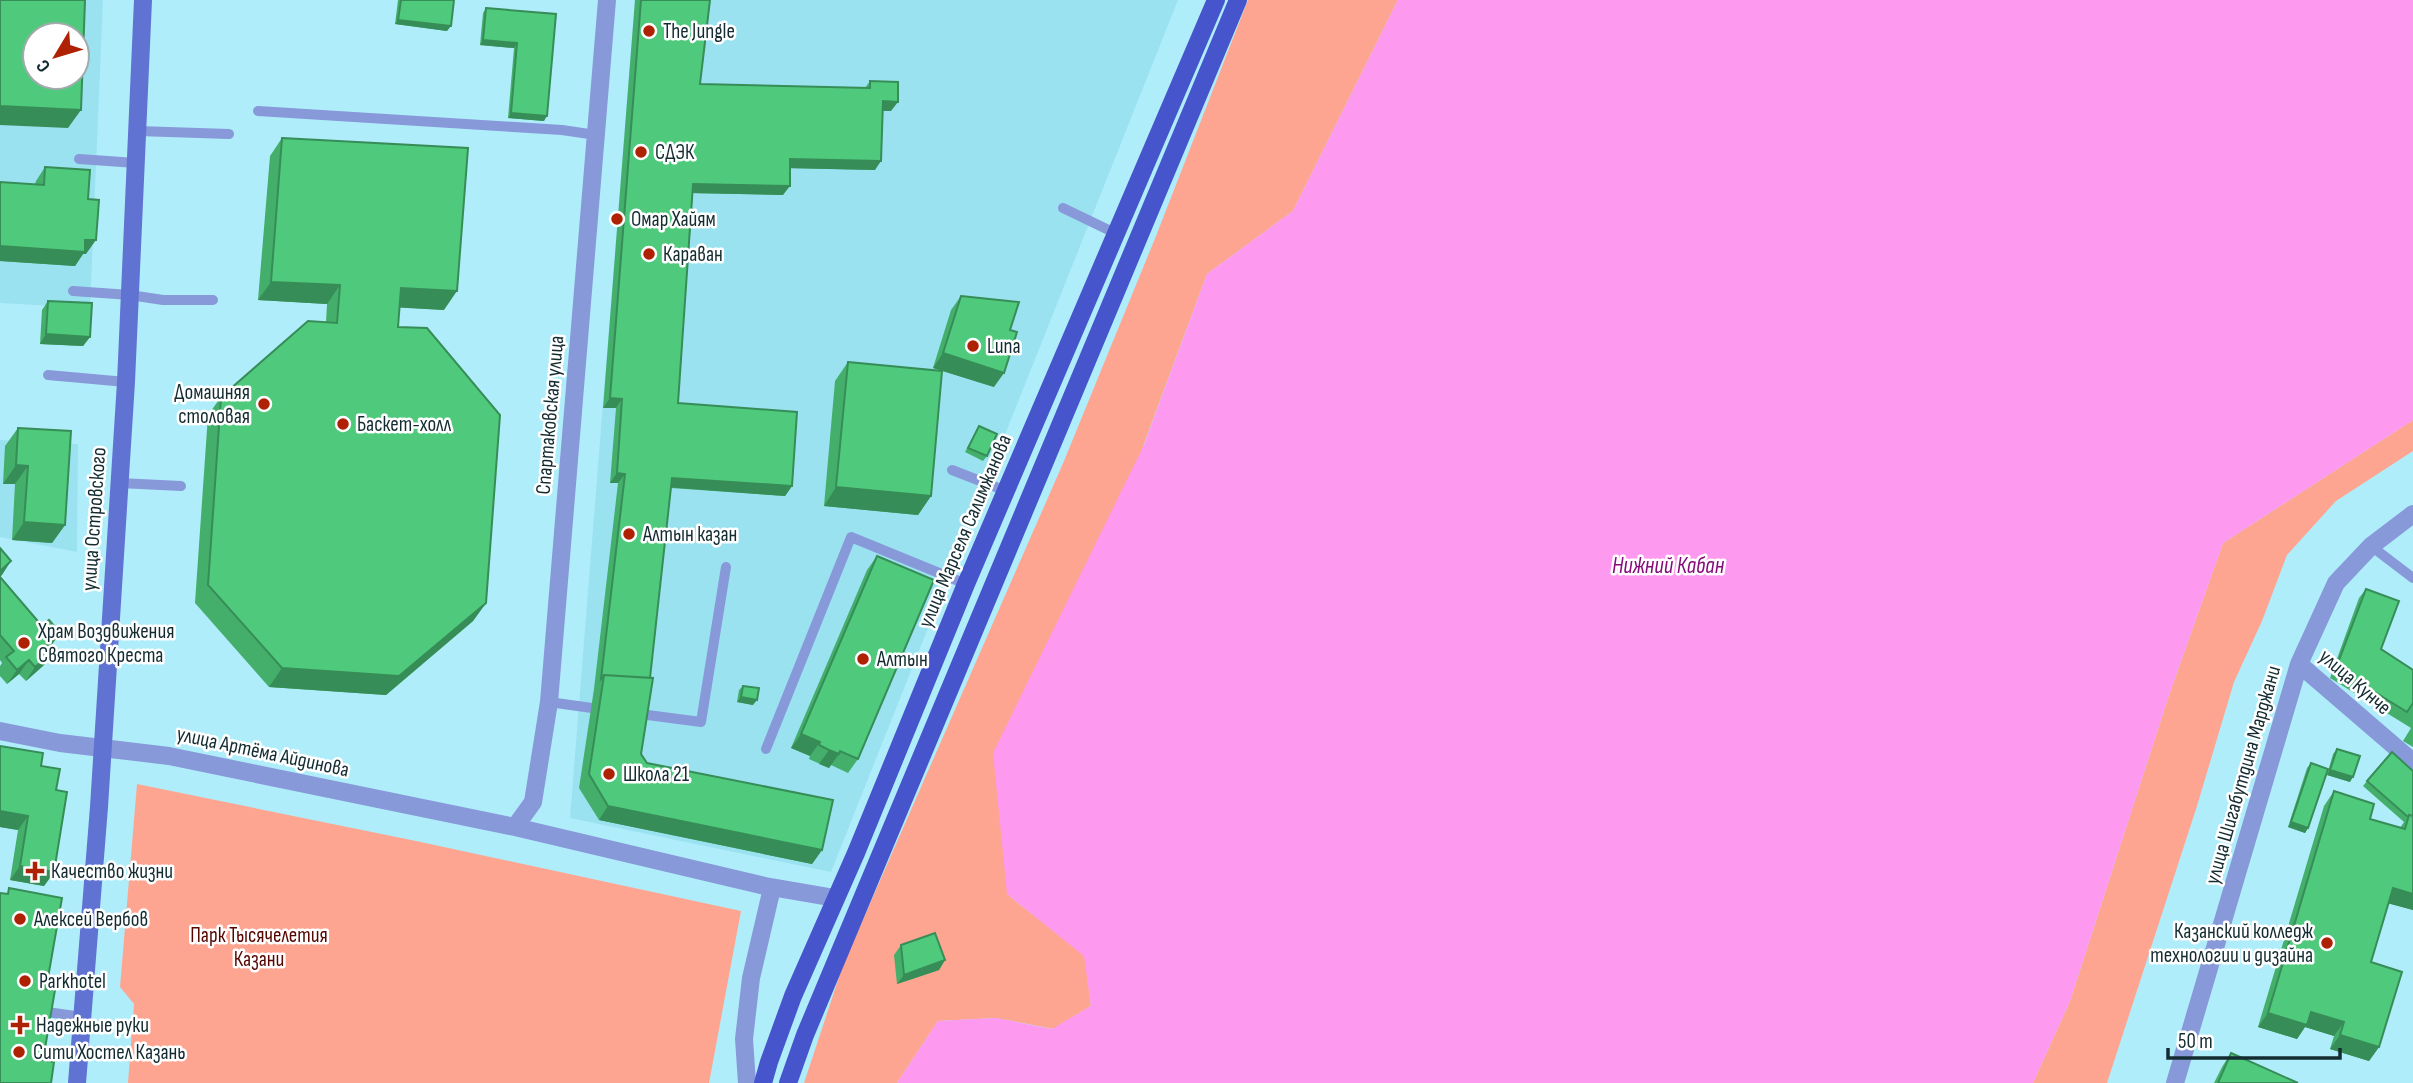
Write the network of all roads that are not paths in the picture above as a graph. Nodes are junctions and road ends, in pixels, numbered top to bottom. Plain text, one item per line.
1 (144, 0) edge
2 (607, 0) edge
3 (1216, 0) edge
4 (1238, 0) edge
5 (258, 111) dead end
6 (138, 131) junction
7 (229, 134) dead end
8 (596, 135) junction
9 (79, 159) dead end
10 (136, 163) junction
11 (1063, 208) dead end
12 (1117, 234) junction
13 (73, 291) dead end
14 (130, 295) junction
15 (213, 300) dead end
16 (48, 375) dead end
17 (127, 382) junction
18 (952, 470) dead end
19 (120, 482) junction
20 (181, 486) dead end
21 (1006, 491) junction
22 (2413, 514) edge
23 (2371, 546) junction
24 (726, 567) dead end
25 (2413, 578) edge
26 (966, 584) junction
27 (2299, 664) junction
28 (549, 702) junction
29 (592, 708) dead end
30 (640, 714) edge
31 (0, 731) edge
32 (766, 748) dead end
33 (103, 749) junction
34 (2413, 762) edge
35 (515, 827) junction
36 (772, 888) junction
37 (835, 898) junction
38 (40, 914) edge
39 (90, 922) junction
40 (29, 1009) edge
41 (82, 1017) junction
42 (77, 1083) edge
43 (747, 1083) edge
44 (764, 1083) edge
45 (789, 1083) edge
46 (2175, 1083) edge

1 - 6 street, улица Островского
2 - 8 street, Спартаковская улица
3 - 12 main road, улица Марселя Салимжанова
4 - 45 main road
5 - 8 lane
6 - 7 lane
6 - 10 street, улица Островского
8 - 28 street, Спартаковская улица
9 - 10 lane
10 - 14 street, улица Островского
11 - 12 lane
12 - 21 main road, улица Марселя Салимжанова
13 - 14 lane
14 - 15 lane
14 - 17 street, улица Островского
16 - 17 lane
17 - 19 street, улица Островского
18 - 21 lane
19 - 20 lane
19 - 33 street, улица Островского
21 - 26 main road, улица Марселя Салимжанова
22 - 23 street, улица Шигабутдина Марджани
23 - 25 lane
23 - 27 street, улица Шигабутдина Марджани
24 - 30 lane
26 - 32 lane
26 - 37 main road, улица Марселя Салимжанова
27 - 34 street, улица Кунче
27 - 46 street, улица Шигабутдина Марджани
28 - 29 lane
28 - 35 street, Спартаковская улица
31 - 33 street, улица Артёма Айдинова
33 - 35 street, улица Артёма Айдинова
33 - 39 street, улица Островского
35 - 36 street, улица Артёма Айдинова
36 - 37 street, улица Артёма Айдинова
36 - 43 street
37 - 44 main road, улица Марселя Салимжанова
38 - 39 lane
39 - 41 street, улица Островского
40 - 41 lane
41 - 42 street, улица Островского

